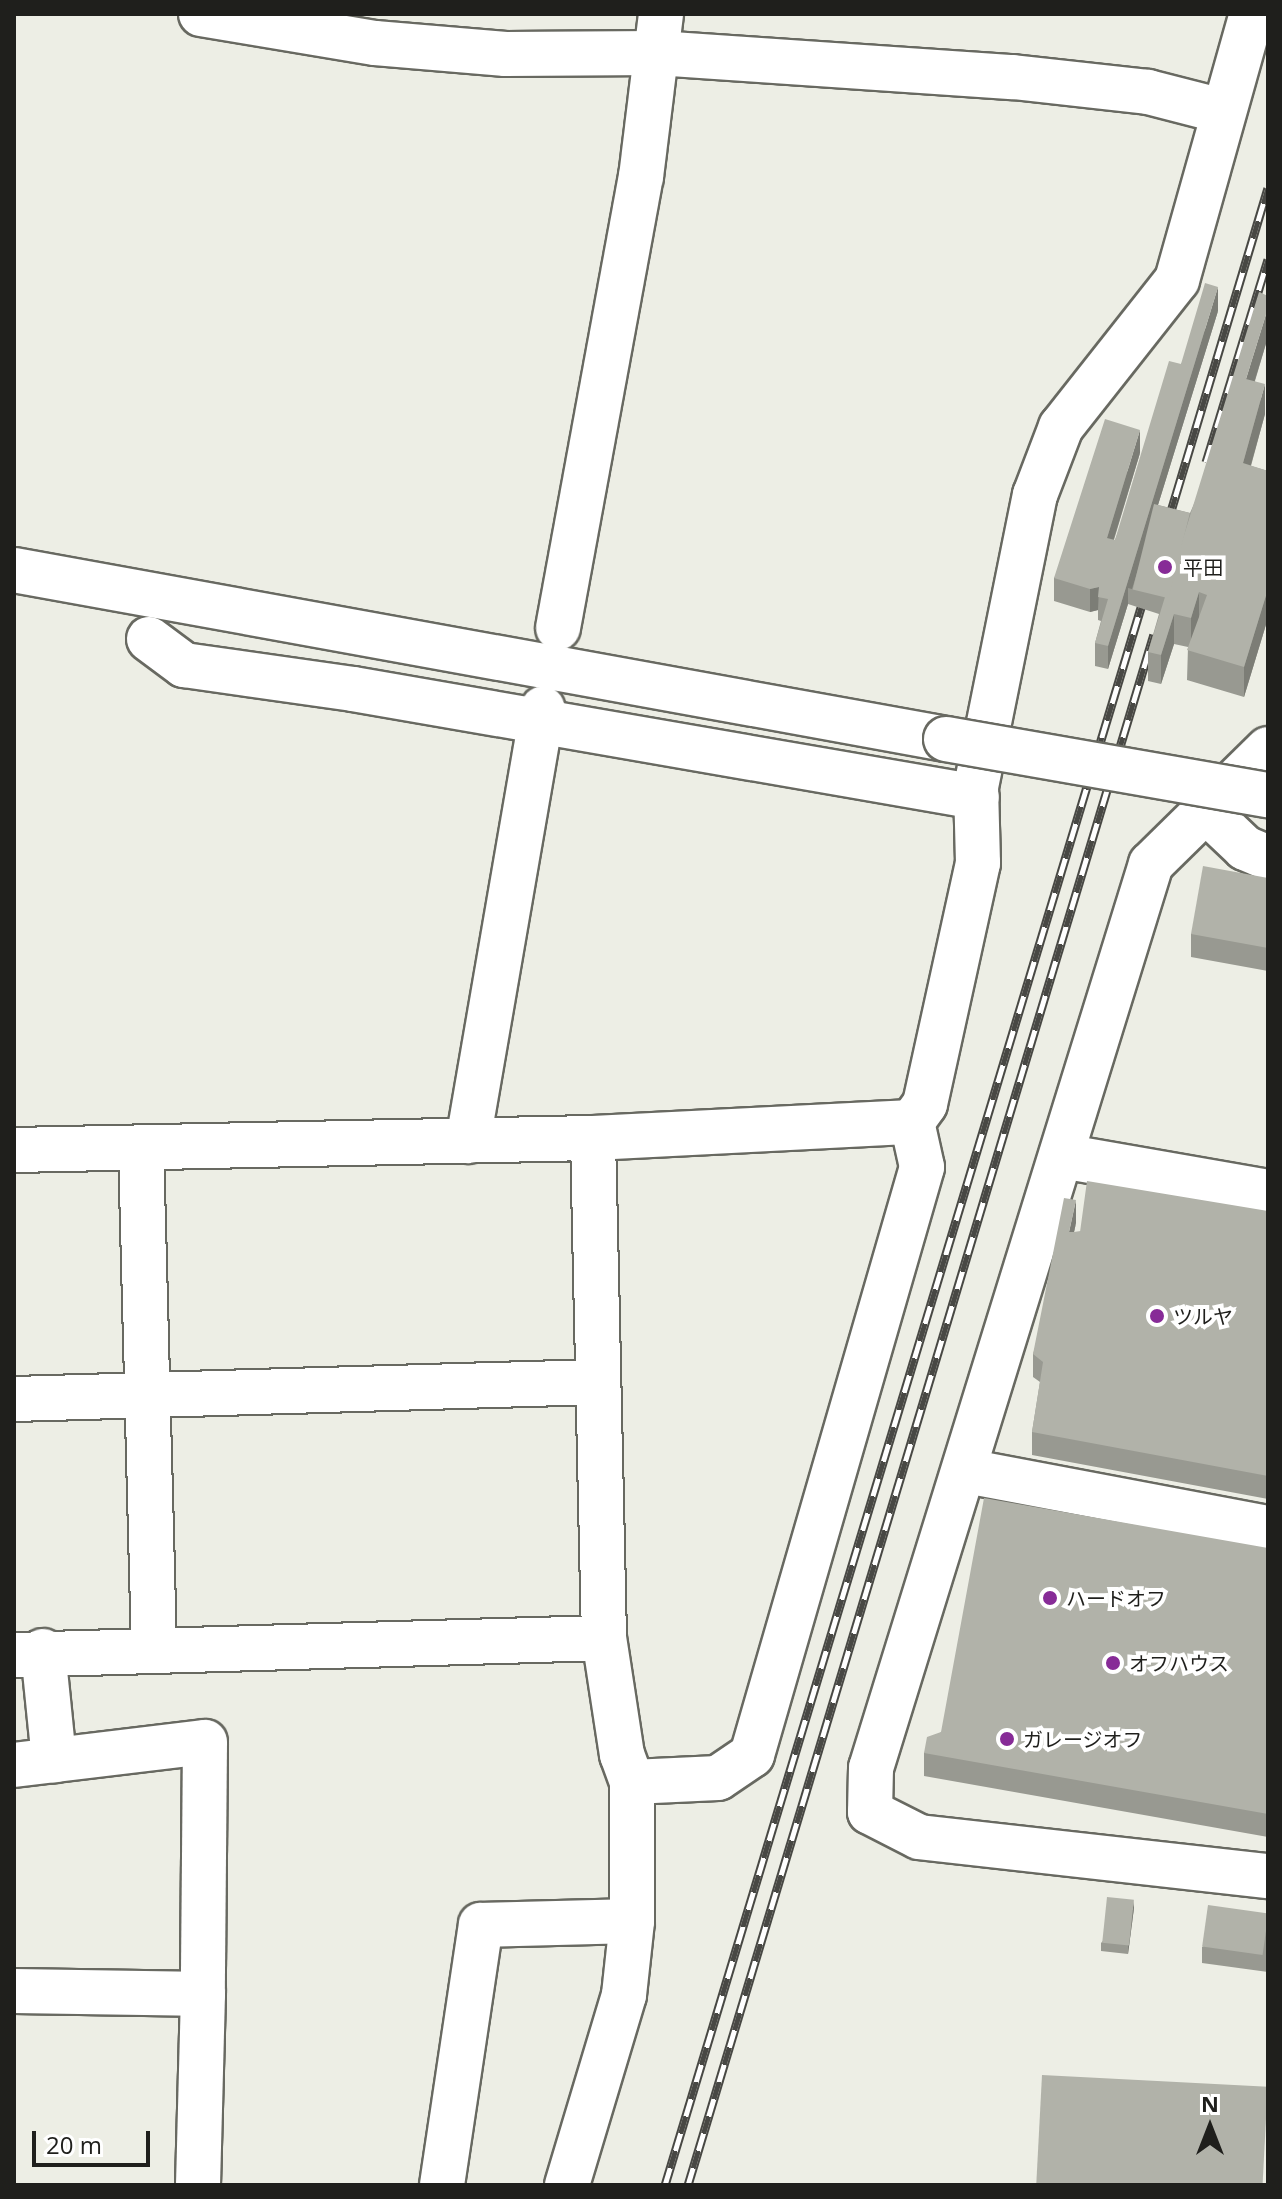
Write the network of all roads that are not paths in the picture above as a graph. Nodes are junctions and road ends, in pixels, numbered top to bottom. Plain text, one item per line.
1 (201, 14) edge
2 (1252, 14) edge
3 (659, 34) edge
4 (1222, 111) junction
5 (14, 570) edge
6 (558, 628) dead end
7 (149, 639) dead end
8 (542, 715) junction
9 (1268, 749) edge
10 (1268, 795) edge
11 (977, 797) junction
12 (1205, 810) junction
13 (1268, 858) edge
14 (912, 1122) junction
15 (593, 1138) junction
16 (468, 1141) junction
17 (141, 1148) junction
18 (14, 1150) edge
19 (1062, 1156) junction
20 (1268, 1192) edge
21 (597, 1382) junction
22 (149, 1396) junction
23 (14, 1399) edge
24 (966, 1471) junction
25 (1268, 1528) edge
26 (604, 1638) junction
27 (154, 1648) junction
28 (29, 1653) edge
29 (34, 1762) edge
30 (632, 1782) junction
31 (1268, 1876) edge
32 (632, 1921) junction
33 (14, 1991) edge
34 (203, 1994) junction
35 (198, 2185) edge
36 (442, 2185) edge
37 (567, 2185) edge

1 - 3 street
2 - 4 street
3 - 4 street
3 - 6 street
4 - 11 street
5 - 10 street, bridge
7 - 8 street
8 - 11 street
8 - 16 street
9 - 12 street
11 - 14 street
12 - 13 street
12 - 19 street
14 - 15 street
14 - 30 street
15 - 16 street
15 - 21 street
16 - 17 street
17 - 18 street
17 - 22 street
19 - 20 street
19 - 24 street
21 - 22 street
21 - 26 street
22 - 23 street
22 - 27 street
24 - 25 street
24 - 31 street
26 - 27 street
26 - 30 street
27 - 28 street
28 - 29 street
29 - 34 street
30 - 32 street
32 - 36 street
32 - 37 street
33 - 34 street
34 - 35 street

